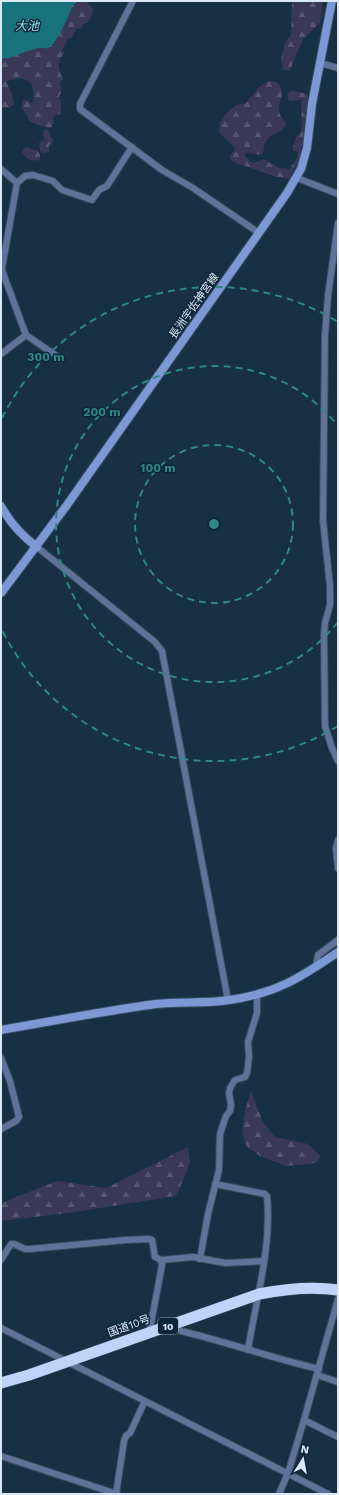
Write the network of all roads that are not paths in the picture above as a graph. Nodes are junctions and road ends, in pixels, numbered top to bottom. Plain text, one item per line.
1 (133, 1) edge
2 (332, 1) edge
3 (320, 63) junction
4 (338, 68) edge
5 (132, 147) junction
6 (1, 170) edge
7 (297, 178) junction
8 (17, 183) junction
9 (338, 194) edge
10 (338, 223) edge
11 (258, 233) junction
12 (26, 335) junction
13 (1, 354) edge
14 (61, 359) dead end
15 (1, 506) edge
16 (36, 547) junction
17 (1, 594) edge
18 (338, 761) edge
19 (338, 840) edge
20 (338, 868) edge
21 (338, 940) edge
22 (338, 952) edge
23 (316, 967) junction
24 (257, 994) junction
25 (228, 1000) junction
26 (1, 1030) edge
27 (1, 1058) edge
28 (1, 1130) edge
29 (215, 1184) junction
30 (200, 1258) junction
31 (1, 1260) edge
32 (161, 1260) junction
33 (264, 1261) junction
34 (338, 1290) edge
35 (259, 1294) junction
36 (338, 1299) edge
37 (174, 1324) junction
38 (1, 1328) edge
39 (152, 1332) junction
40 (248, 1350) junction
41 (67, 1362) junction
42 (318, 1372) junction
43 (338, 1382) edge
44 (1, 1383) edge
45 (145, 1401) junction
46 (304, 1420) junction
47 (338, 1437) edge
48 (1, 1456) edge
49 (288, 1473) junction
50 (117, 1494) edge
51 (279, 1494) edge
52 (328, 1494) edge

1 - 5 street
2 - 3 main road, 長洲宇佐神宮線
3 - 4 street
3 - 7 main road, 長洲宇佐神宮線
5 - 8 street
5 - 11 street
6 - 8 street
7 - 9 street
7 - 11 main road, 長洲宇佐神宮線
8 - 12 street
10 - 18 street
11 - 16 main road, 長洲宇佐神宮線
12 - 13 street
12 - 14 street
15 - 16 main road
16 - 17 main road, 長洲宇佐神宮線
16 - 25 street
19 - 20 street
21 - 23 street
22 - 23 main road
23 - 24 main road
24 - 25 main road
24 - 29 street
25 - 26 main road
27 - 28 street
29 - 30 street
29 - 33 street
30 - 32 street
30 - 33 street
31 - 32 street
32 - 39 street
33 - 35 street
34 - 35 highway, 国道10号 / 10
35 - 37 highway, 国道10号 / 10
35 - 40 street
36 - 42 street
37 - 39 highway, 国道10号 / 10
37 - 40 street
38 - 41 street
39 - 41 highway, 国道10号 / 10
40 - 42 street
41 - 44 highway, 国道10号 / 10
41 - 45 street
42 - 43 street
42 - 46 street
45 - 49 street
45 - 50 street
46 - 47 street
46 - 49 street
48 - 50 street
49 - 51 street
49 - 52 street

